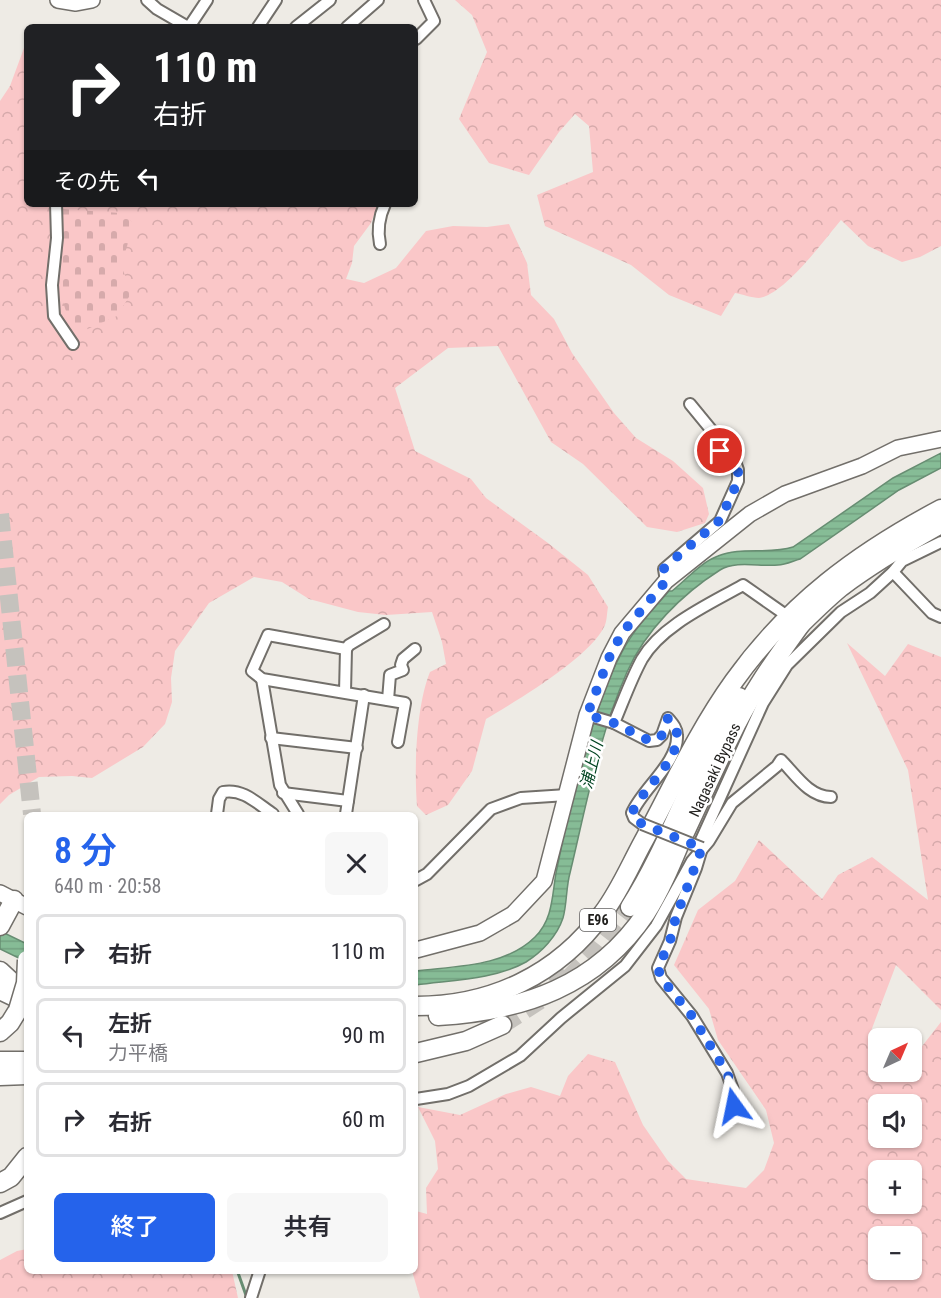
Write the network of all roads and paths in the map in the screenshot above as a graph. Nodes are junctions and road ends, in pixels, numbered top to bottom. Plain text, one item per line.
1 (58, 0) edge
2 (92, 0) edge
3 (147, 0) edge
4 (207, 0) edge
5 (276, 0) edge
6 (330, 0) edge
7 (378, 0) edge
8 (424, 0) edge
9 (183, 24) edge
10 (190, 24) edge
11 (260, 24) edge
12 (300, 24) edge
13 (350, 24) edge
14 (418, 37) edge
15 (56, 207) edge
16 (384, 207) edge
17 (380, 244) dead end
18 (73, 344) dead end
19 (690, 404) dead end
20 (941, 439) edge
21 (941, 508) edge
22 (941, 524) edge
23 (941, 542) edge
24 (893, 572) junction
25 (666, 581) junction
26 (783, 613) dead end
27 (941, 617) edge
28 (384, 624) dead end
29 (798, 624) junction
30 (815, 639) junction
31 (346, 649) junction
32 (415, 649) dead end
33 (262, 679) junction
34 (345, 692) junction
35 (364, 695) junction
36 (388, 700) junction
37 (590, 716) junction
38 (614, 723) junction
39 (271, 738) junction
40 (398, 742) dead end
41 (696, 744) junction
42 (357, 748) junction
43 (283, 793) junction
44 (567, 795) junction
45 (831, 797) dead end
46 (348, 801) junction
47 (217, 812) edge
48 (270, 812) edge
49 (297, 812) edge
50 (346, 812) edge
51 (702, 848) junction
52 (418, 879) edge
53 (14, 900) edge
54 (630, 907) tunnel mouth
55 (1, 924) edge
56 (418, 949) edge
57 (568, 964) tunnel mouth
58 (0, 971) edge
59 (0, 982) edge
60 (24, 988) edge
61 (0, 990) edge
62 (24, 1003) edge
63 (418, 1006) edge
64 (418, 1016) edge
65 (480, 1022) tunnel mouth
66 (502, 1025) tunnel mouth
67 (0, 1032) edge
68 (418, 1042) edge
69 (447, 1047) junction
70 (418, 1053) edge
71 (418, 1057) edge
72 (0, 1061) edge
73 (24, 1061) edge
74 (0, 1066) edge
75 (24, 1066) edge
76 (24, 1075) edge
77 (0, 1076) edge
78 (418, 1099) edge
79 (730, 1119) dead end
80 (24, 1161) edge
81 (24, 1178) edge
82 (0, 1183) edge
83 (0, 1193) edge
84 (24, 1202) edge
85 (0, 1213) edge
86 (259, 1274) edge
87 (251, 1298) edge

1 - 2 street
3 - 9 street
4 - 10 street
5 - 11 street
6 - 12 street
7 - 13 street
8 - 14 street
15 - 18 street
16 - 17 street
19 - 25 street
20 - 25 street
21 - 41 highway, Nagasaki Bypass / E96
22 - 29 highway, Nagasaki Bypass / E96
23 - 24 street
24 - 27 street
24 - 30 street
25 - 37 street
26 - 38 street
28 - 31 street
29 - 30 street
29 - 54 highway, Nagasaki Bypass / E96
29 - 64 highway, Nagasaki Bypass / E96
30 - 51 street
31 - 33 street
31 - 34 street
32 - 36 street
33 - 34 street
33 - 39 street
34 - 35 street
35 - 36 street
35 - 42 street
36 - 40 street
37 - 38 street
37 - 44 street
38 - 51 street, bridge
39 - 42 street
39 - 43 street
41 - 57 highway, Nagasaki Bypass / E96
41 - 63 highway, Nagasaki Bypass / E96
42 - 46 street
43 - 46 street
43 - 49 street
44 - 52 street
44 - 56 street
45 - 51 street
46 - 50 street
47 - 48 street
51 - 78 street
51 - 79 street
53 - 55 highway
58 - 60 highway
59 - 62 highway
61 - 62 highway
62 - 67 highway
65 - 68 highway
66 - 69 highway
69 - 70 highway
69 - 71 highway
72 - 73 highway
74 - 75 highway
76 - 77 highway
80 - 82 highway
81 - 83 highway
84 - 85 street
86 - 87 street

